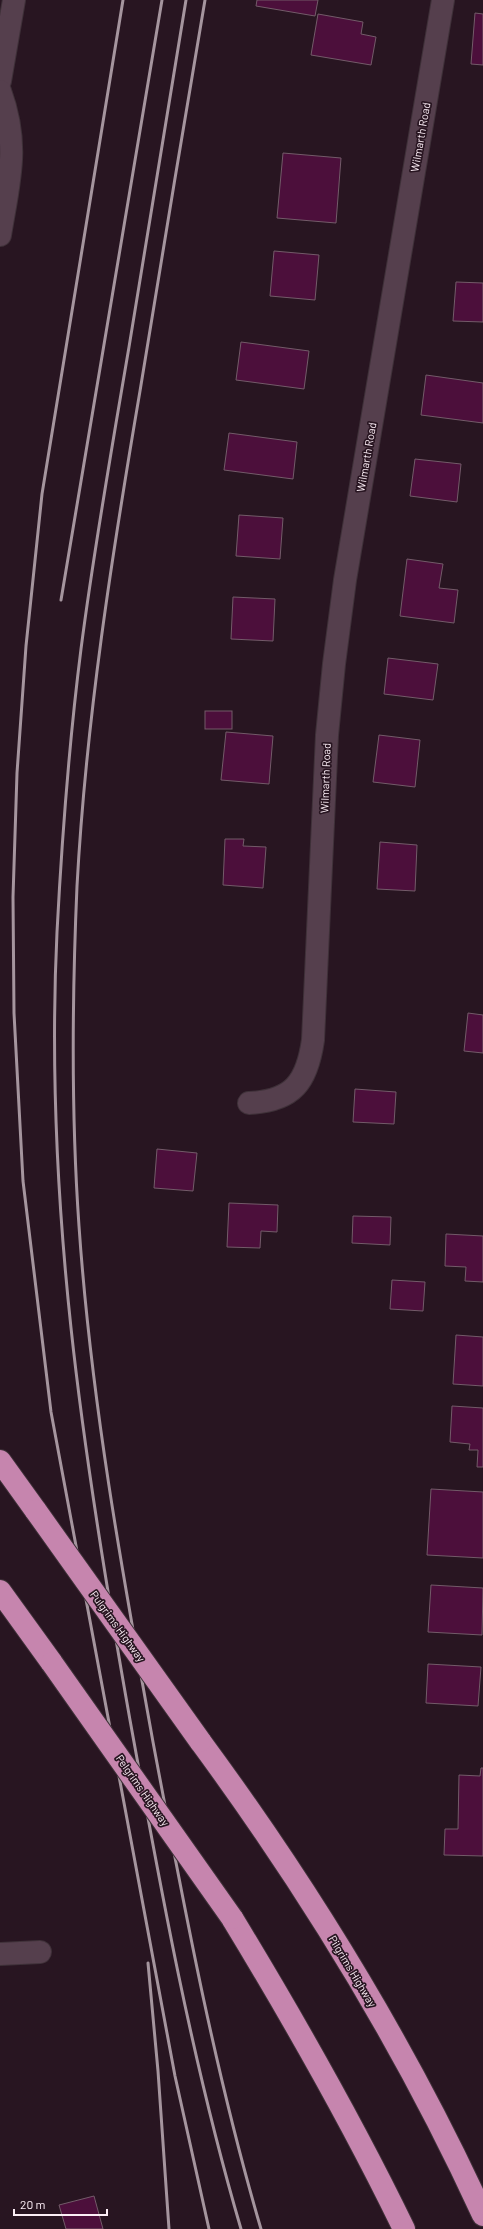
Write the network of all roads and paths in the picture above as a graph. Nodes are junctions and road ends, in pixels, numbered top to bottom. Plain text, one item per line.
1 (14, 0) edge
2 (443, 0) edge
3 (0, 81) edge
4 (0, 91) edge
5 (0, 235) edge
6 (249, 1103) dead end
7 (0, 1461) edge
8 (0, 1591) edge
9 (200, 1741) joint
10 (40, 1952) dead end
11 (0, 1954) edge
12 (483, 2215) edge
13 (404, 2229) edge

1 - 3 street
2 - 6 street, Wilmarth Road
4 - 5 street
7 - 9 highway, Pulgrims Highway, bridge
8 - 13 highway, Pelgrims Highway, bridge
9 - 12 highway, Pilgrims Highway
10 - 11 street

